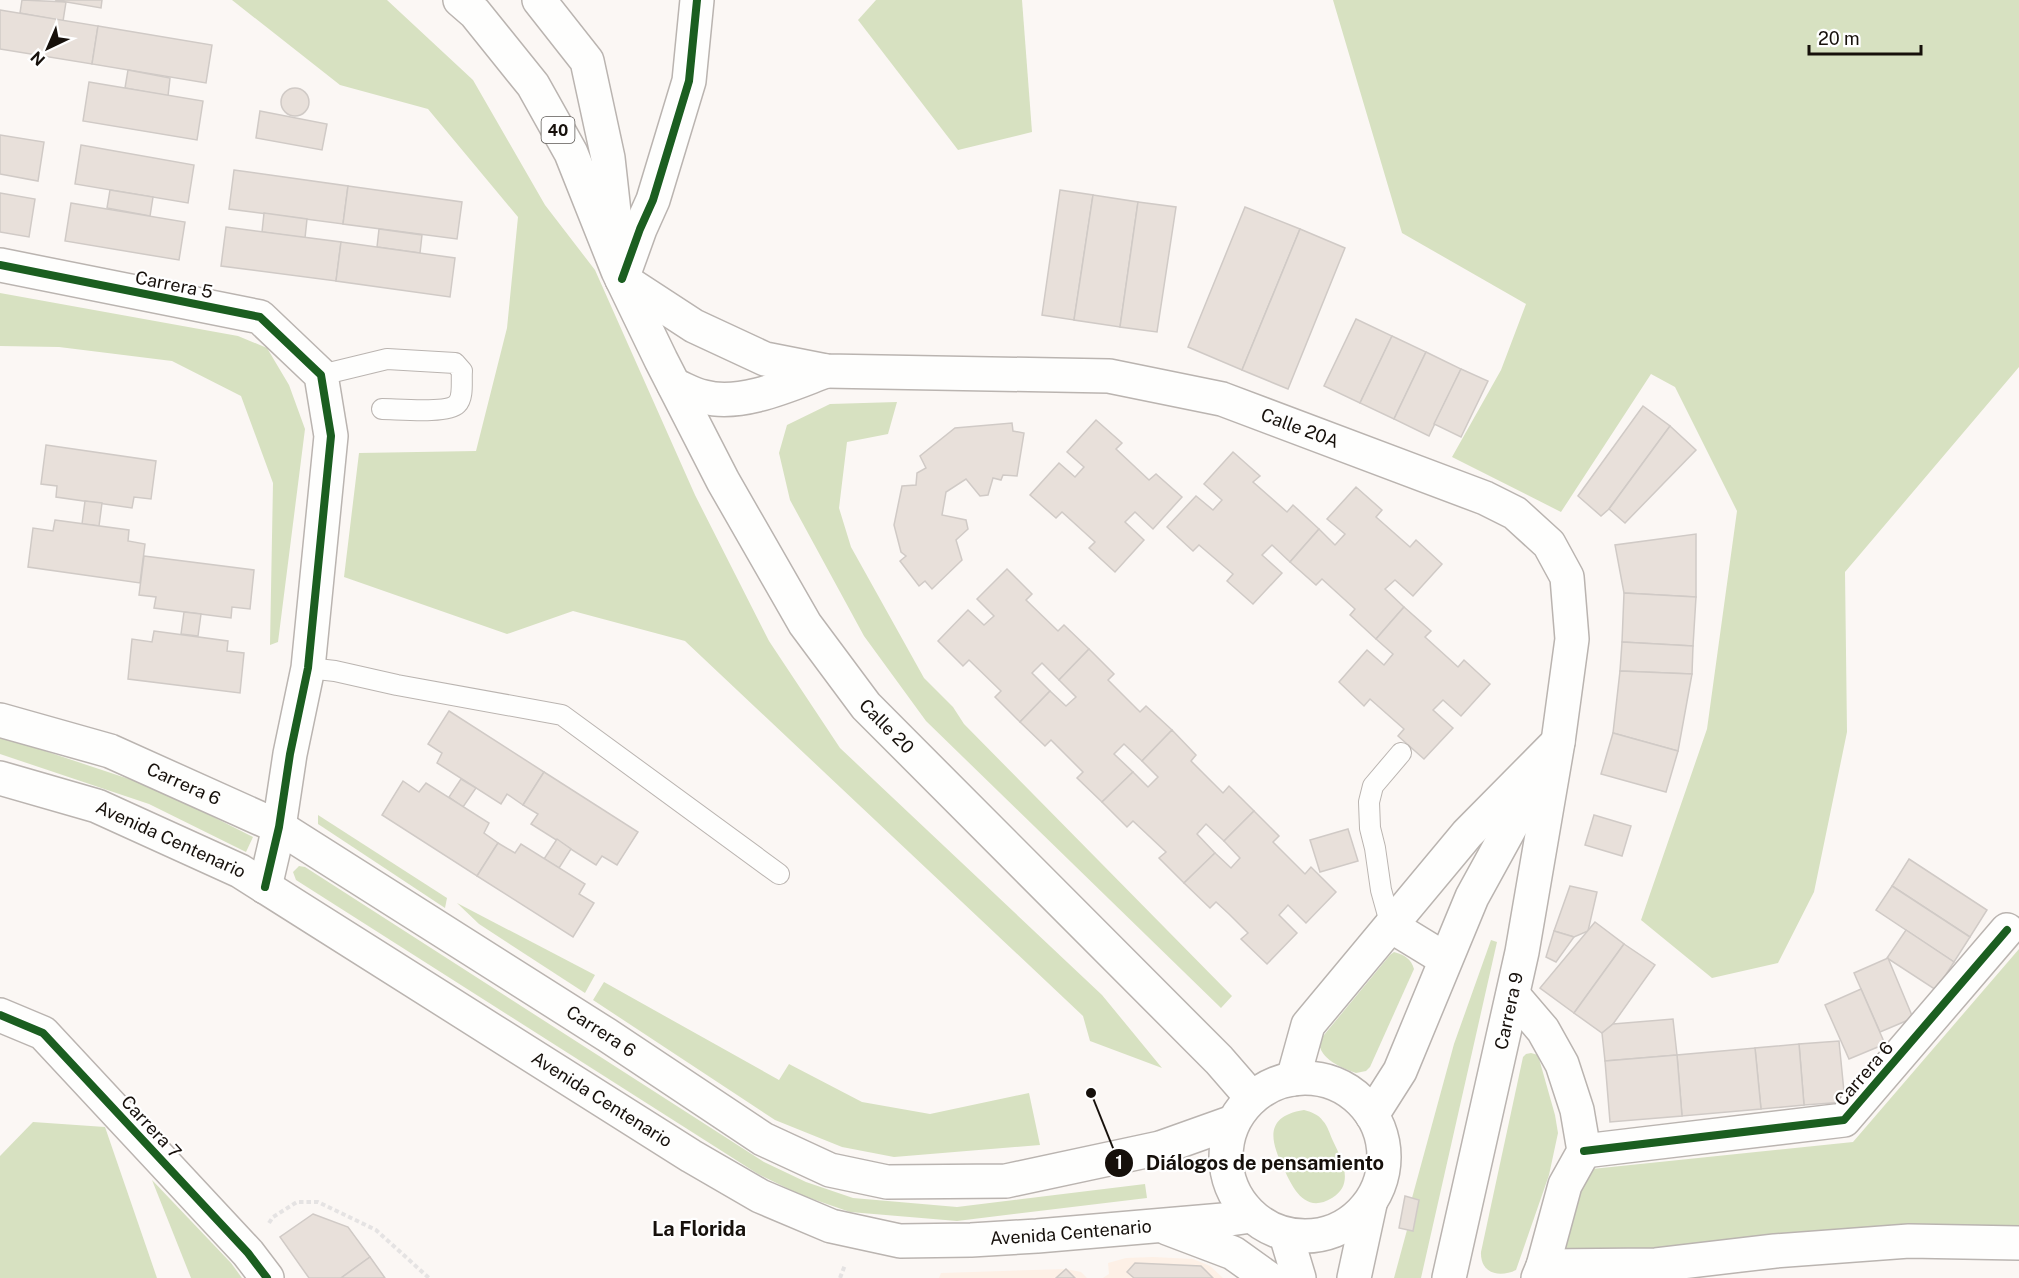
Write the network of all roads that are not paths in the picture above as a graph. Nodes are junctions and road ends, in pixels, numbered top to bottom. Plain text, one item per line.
1 (460, 0) edge
2 (539, 0) edge
3 (697, 0) edge
4 (0, 265) edge
5 (622, 279) junction
6 (826, 371) junction
7 (321, 375) junction
8 (674, 385) junction
9 (382, 409) dead end
10 (308, 668) junction
11 (0, 720) edge
12 (1558, 741) junction
13 (1401, 753) dead end
14 (0, 778) edge
15 (279, 827) junction
16 (779, 874) dead end
17 (265, 886) junction
18 (1391, 926) junction
19 (2007, 930) dead end
20 (1445, 959) junction
21 (1513, 995) junction
22 (0, 1015) edge
23 (1293, 1079) junction
24 (1243, 1110) junction
25 (1372, 1115) junction
26 (1584, 1151) junction
27 (1370, 1204) junction
28 (1251, 1216) junction
29 (1160, 1225) junction
30 (1286, 1234) junction
31 (2019, 1243) edge
32 (257, 1266) edge
33 (1552, 1272) edge
34 (1268, 1278) edge
35 (1299, 1278) edge
36 (1354, 1278) edge
37 (1449, 1278) edge

1 - 5 main road, 40
2 - 5 main road
3 - 5 main road
4 - 7 main road, Carrera 5
5 - 6 main road
5 - 8 main road, Calle 20
6 - 8 main road
6 - 12 main road, Calle 20A
7 - 9 lane
7 - 10 main road
8 - 24 main road, Calle 20
10 - 15 main road
10 - 16 lane
11 - 15 main road, Carrera 6
12 - 18 main road
12 - 20 main road
12 - 21 main road, Carrera 9
13 - 18 lane
14 - 17 main road, Avenida Centenario
15 - 17 main road
15 - 24 main road, Carrera 6
17 - 29 main road, Avenida Centenario
18 - 20 main road
18 - 23 main road
19 - 26 main road, Carrera 6
20 - 25 main road
21 - 26 main road
21 - 37 main road, Carrera 9
22 - 32 main road, Carrera 7
23 - 24 main road
23 - 25 main road
24 - 28 main road
25 - 27 main road
26 - 33 main road
27 - 30 main road
27 - 36 main road
28 - 29 main road, Avenida Centenario
28 - 30 main road
29 - 34 main road
30 - 35 main road
31 - 33 main road

